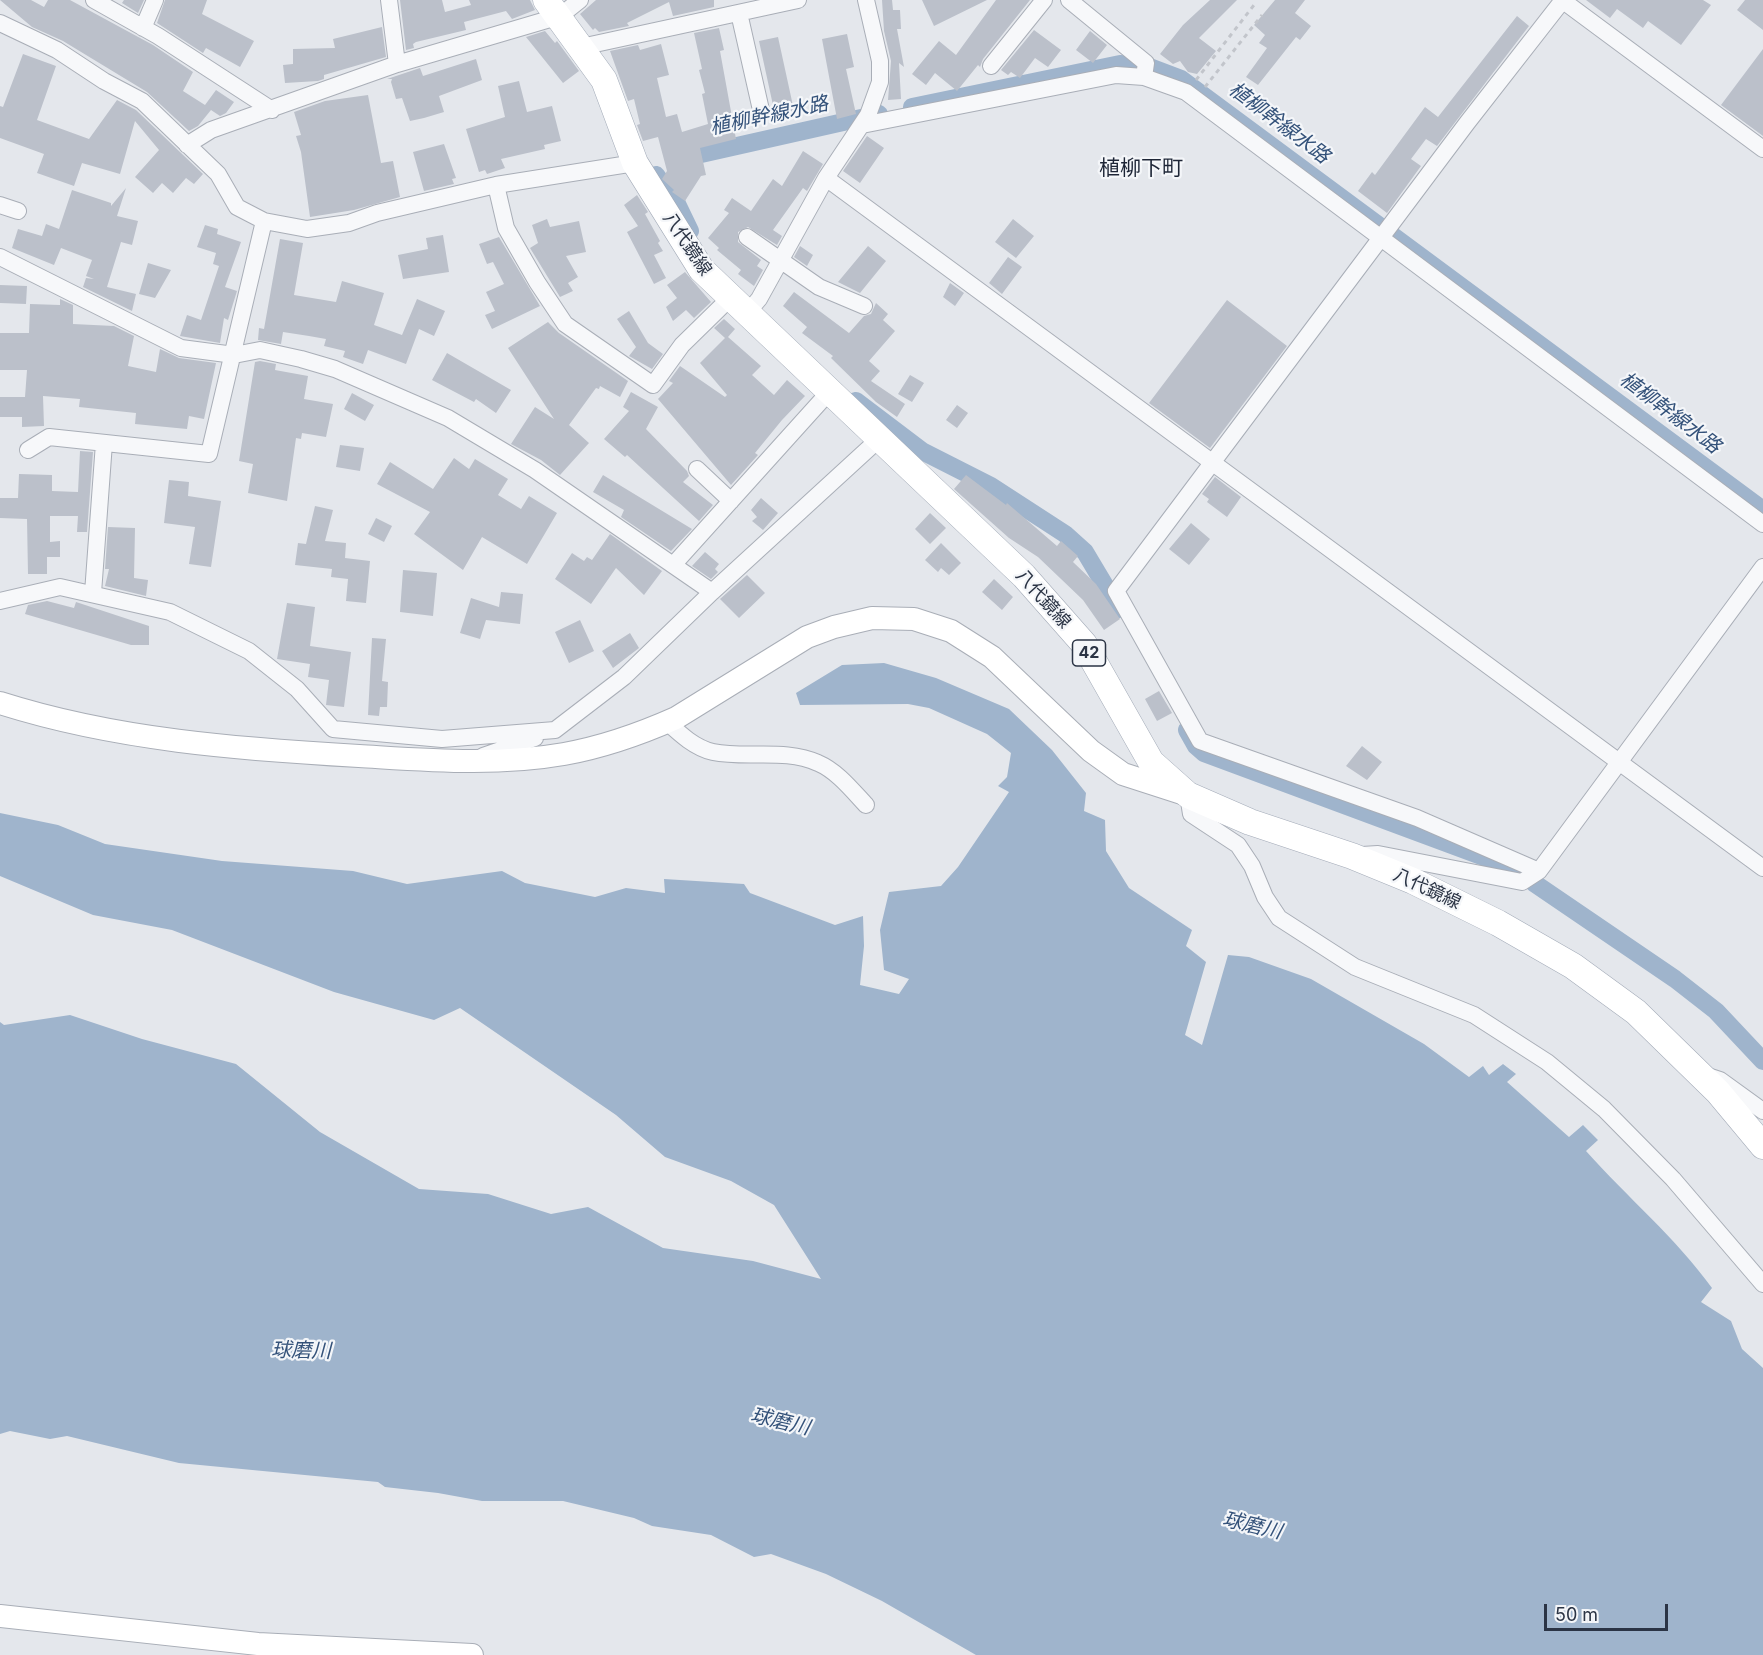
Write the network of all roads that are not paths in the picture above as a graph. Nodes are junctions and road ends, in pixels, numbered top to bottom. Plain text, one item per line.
1 (94, 0) edge
2 (155, 0) edge
3 (389, 0) edge
4 (580, 0) edge
5 (798, 0) edge
6 (866, 0) edge
7 (1044, 0) edge
8 (1069, 0) edge
9 (1562, 0) edge
10 (553, 8) edge
11 (740, 13) junction
12 (0, 23) edge
13 (143, 28) junction
14 (581, 47) junction
15 (397, 64) junction
16 (991, 66) dead end
17 (1145, 70) junction
18 (272, 110) junction
19 (761, 110) dead end
20 (862, 125) junction
21 (187, 145) junction
22 (1763, 149) edge
23 (635, 164) junction
24 (826, 177) junction
25 (496, 185) junction
26 (0, 205) edge
27 (18, 211) dead end
28 (264, 221) junction
29 (1385, 235) junction
30 (747, 237) dead end
31 (0, 257) edge
32 (779, 259) junction
33 (738, 306) junction
34 (864, 306) dead end
35 (234, 355) junction
36 (830, 391) junction
37 (879, 439) junction
38 (104, 443) junction
39 (28, 450) dead end
40 (1213, 463) junction
41 (697, 469) dead end
42 (731, 501) junction
43 (1763, 524) edge
44 (674, 564) junction
45 (1763, 567) edge
46 (712, 592) junction
47 (93, 593) junction
48 (0, 601) edge
49 (0, 704) edge
50 (666, 722) junction
51 (555, 730) junction
52 (465, 762) junction
53 (1620, 762) junction
54 (1188, 795) junction
55 (866, 805) dead end
56 (1352, 856) junction
57 (1763, 868) edge
58 (1539, 871) junction
59 (1699, 1074) junction
60 (1763, 1111) edge
61 (1763, 1146) edge
62 (1763, 1284) edge
63 (0, 1616) edge
64 (472, 1655) edge

1 - 13 street
2 - 13 street
3 - 15 street
4 - 10 street
5 - 11 street
6 - 20 street
7 - 16 street
8 - 17 street
9 - 22 street
9 - 29 street
10 - 14 main road, 八代鏡線 / 42
10 - 15 street
11 - 14 street
11 - 19 street
12 - 21 street
13 - 18 street
14 - 23 main road, 八代鏡線 / 42
15 - 18 street
17 - 20 street
17 - 29 street
18 - 21 street
20 - 24 street
21 - 28 street
23 - 25 street
23 - 33 main road, 八代鏡線 / 42
24 - 32 street
24 - 40 street
25 - 28 street
25 - 33 street
26 - 27 street
28 - 35 street
29 - 40 street
29 - 43 street
30 - 32 street
31 - 35 street
32 - 33 street
32 - 34 street
33 - 36 main road, 八代鏡線 / 42
35 - 38 street
35 - 44 street
36 - 37 main road, 八代鏡線 / 42
36 - 42 street
37 - 46 street
37 - 54 main road, 八代鏡線 / 42
38 - 39 street
38 - 47 street
40 - 53 street
40 - 58 street
41 - 42 street
42 - 44 street
44 - 46 street
45 - 53 street
46 - 51 street
47 - 48 street
47 - 51 street
49 - 52 street
50 - 52 street
50 - 54 street
50 - 55 street
51 - 52 street
53 - 57 street
53 - 58 street
54 - 56 main road, 八代鏡線 / 42
54 - 62 street
56 - 58 street
56 - 59 main road, 八代鏡線 / 42
59 - 60 street
59 - 61 main road, 八代鏡線 / 42
63 - 64 street

